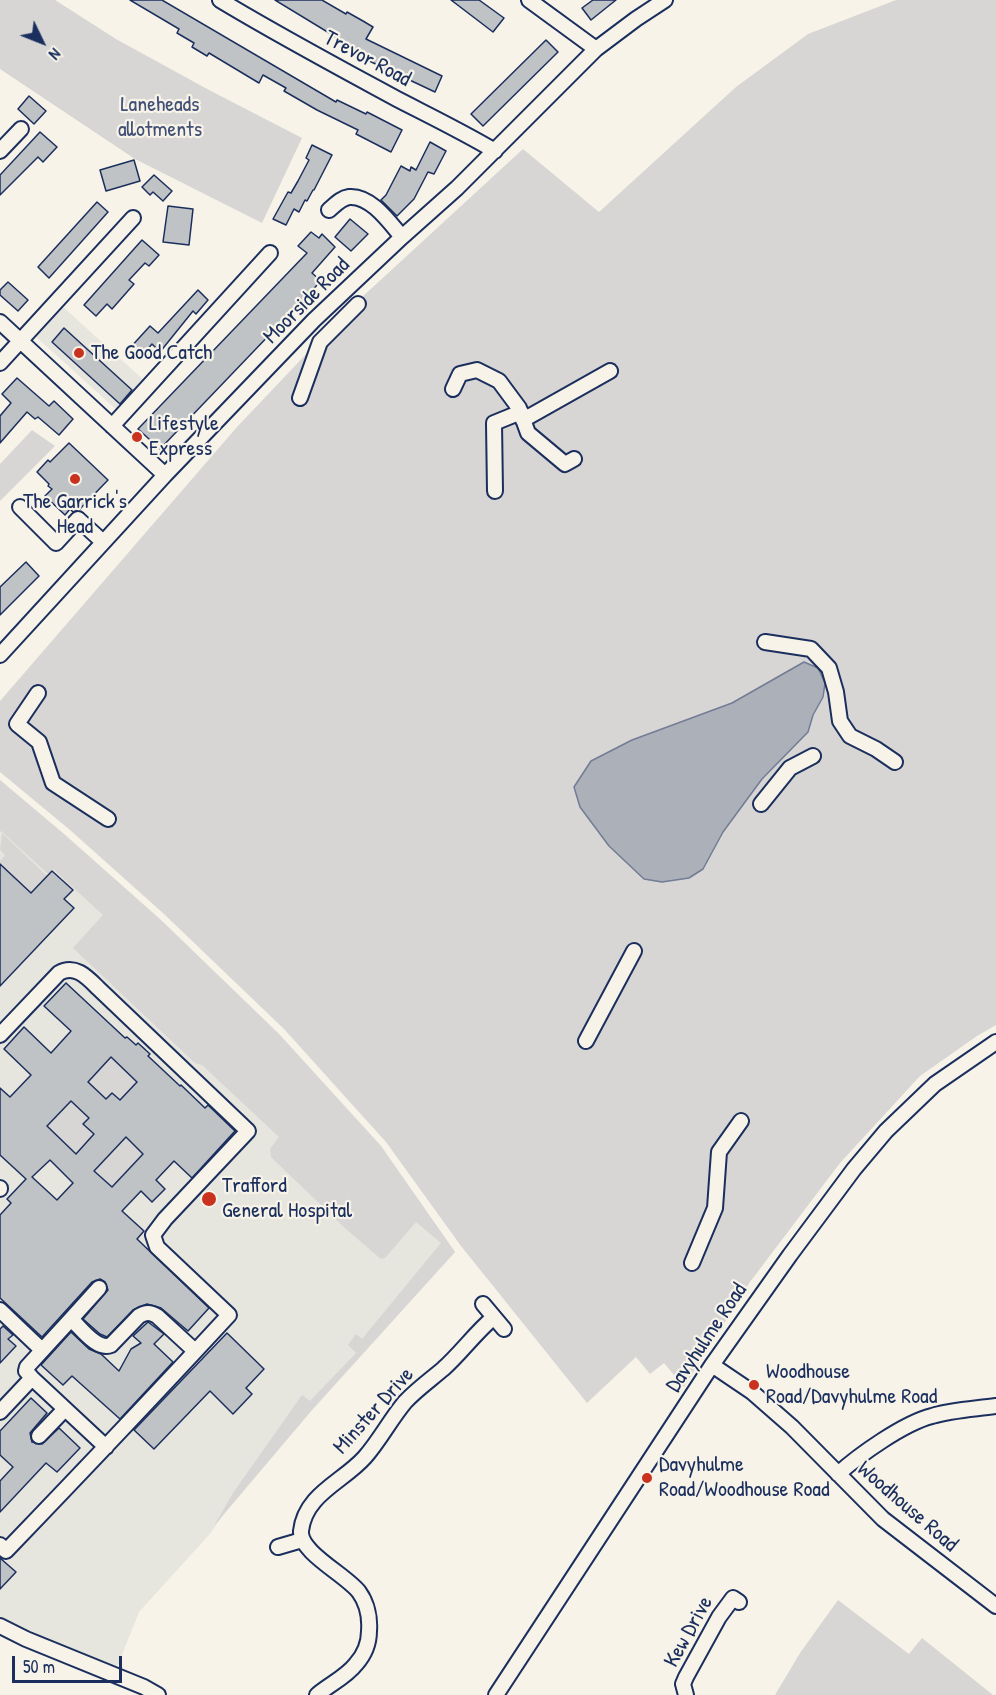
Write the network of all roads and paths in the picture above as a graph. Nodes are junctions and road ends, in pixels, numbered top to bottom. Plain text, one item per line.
1 (220, 0) edge
2 (529, 0) edge
3 (665, 0) edge
4 (596, 49) junction
5 (21, 129) dead end
6 (0, 151) edge
7 (495, 151) junction
8 (328, 210) dead end
9 (133, 218) dead end
10 (402, 237) junction
11 (270, 253) dead end
12 (358, 304) dead end
13 (0, 322) edge
14 (20, 340) junction
15 (0, 363) edge
16 (610, 371) dead end
17 (453, 389) dead end
18 (300, 398) dead end
19 (522, 416) junction
20 (112, 426) junction
21 (574, 459) dead end
22 (165, 475) junction
23 (495, 491) dead end
24 (20, 507) dead end
25 (103, 542) junction
26 (765, 642) dead end
27 (0, 655) edge
28 (38, 693) dead end
29 (813, 756) dead end
30 (894, 762) dead end
31 (761, 804) dead end
32 (108, 819) dead end
33 (634, 951) dead end
34 (0, 1035) edge
35 (586, 1041) dead end
36 (996, 1042) edge
37 (741, 1121) dead end
38 (692, 1263) dead end
39 (99, 1288) dead end
40 (483, 1304) dead end
41 (0, 1310) edge
42 (494, 1317) junction
43 (71, 1319) junction
44 (504, 1329) dead end
45 (42, 1350) junction
46 (195, 1352) junction
47 (712, 1365) junction
48 (32, 1378) junction
49 (996, 1406) edge
50 (65, 1409) junction
51 (0, 1412) edge
52 (39, 1436) dead end
53 (106, 1447) junction
54 (838, 1474) junction
55 (302, 1540) junction
56 (0, 1545) edge
57 (278, 1547) dead end
58 (739, 1602) dead end
59 (996, 1606) edge
60 (0, 1626) edge
61 (158, 1695) edge
62 (317, 1695) edge
63 (496, 1695) edge
64 (686, 1695) edge

1 - 7 street, Trevor Road
2 - 4 street
3 - 4 street, Moorside Road
4 - 7 street, Moorside Road
5 - 6 street
7 - 10 street, Moorside Road
8 - 10 street
9 - 14 street
10 - 22 street, Moorside Road
11 - 20 street
12 - 18 street
13 - 14 street
14 - 15 street
14 - 20 street
16 - 19 street
17 - 19 street
19 - 21 street
19 - 23 street
20 - 22 street
22 - 25 street, Moorside Road
24 - 25 street
25 - 27 street, Moorside Road
26 - 30 street
28 - 32 street
29 - 31 street
33 - 35 street
34 - 46 street
36 - 47 street, Davyhulme Road
37 - 38 street
39 - 43 street
40 - 42 street
41 - 45 street
42 - 44 street
42 - 55 street, Minster Drive
43 - 45 street
43 - 46 street
45 - 48 street
46 - 53 street
47 - 54 street, Woodhouse Road
47 - 63 street, Davyhulme Road
48 - 50 street
48 - 51 street
49 - 54 street
50 - 52 street
50 - 53 street
53 - 56 street
54 - 59 street, Woodhouse Road
55 - 57 street
55 - 62 street
58 - 64 street, Kew Drive
60 - 61 street

